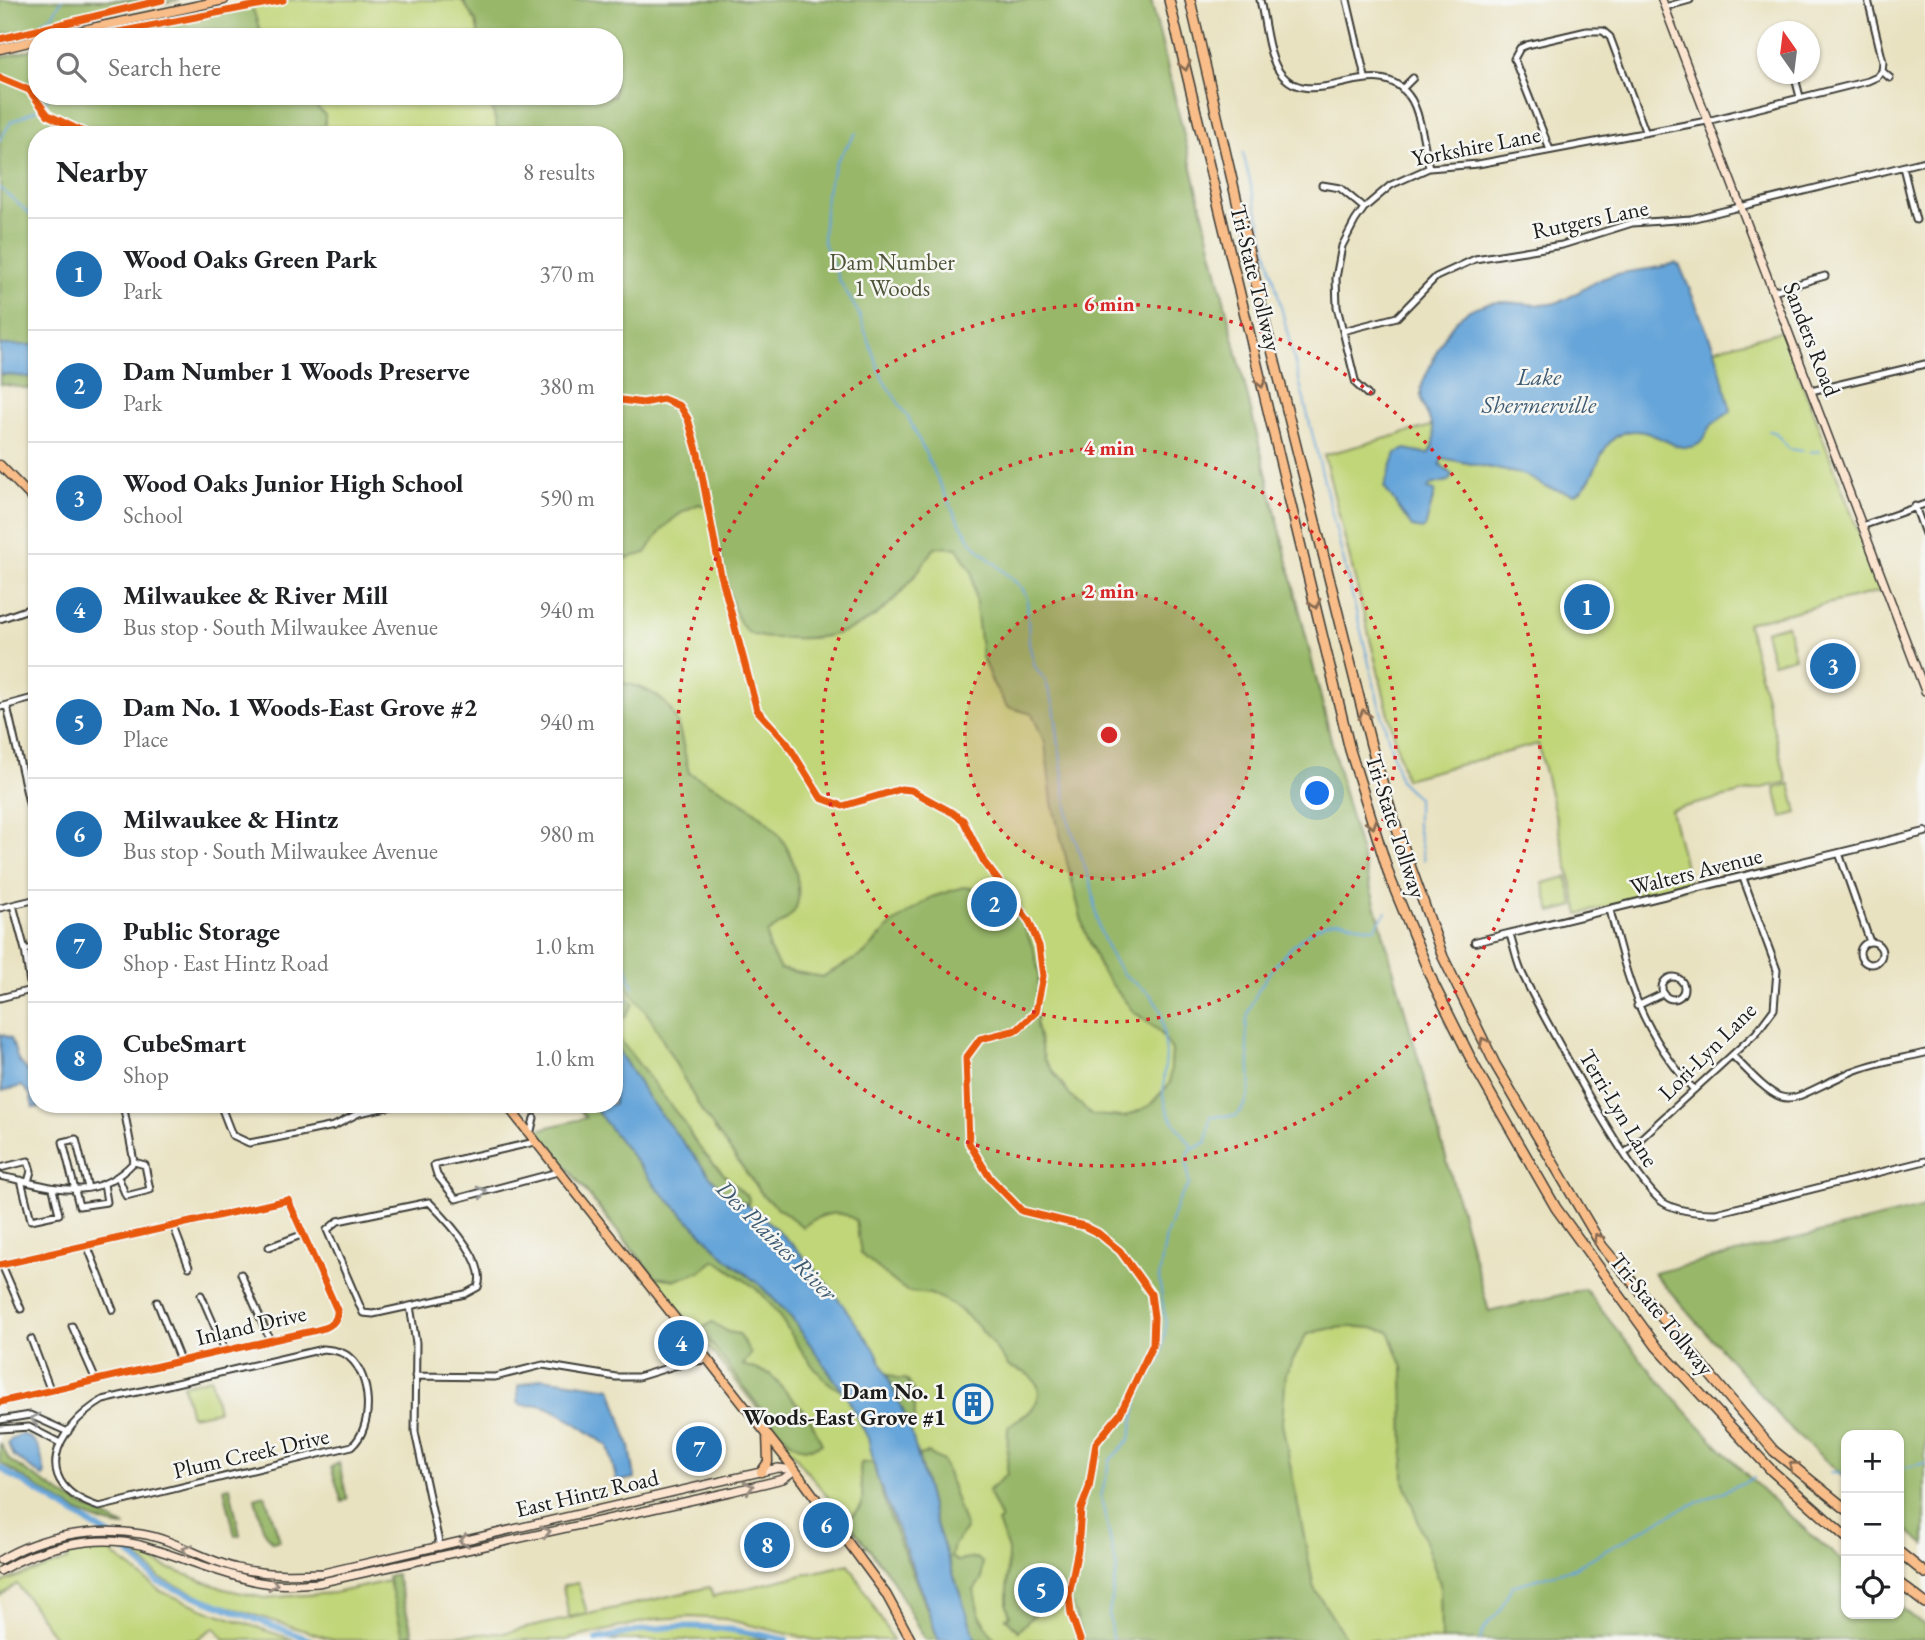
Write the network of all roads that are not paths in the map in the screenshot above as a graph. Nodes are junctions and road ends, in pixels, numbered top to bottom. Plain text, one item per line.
1 (224, 0) edge
2 (1169, 0) edge
3 (1190, 0) edge
4 (1260, 0) edge
5 (1347, 0) edge
6 (1690, 0) edge
7 (1868, 0) edge
8 (1663, 4) edge
9 (1607, 24) dead end
10 (92, 28) edge
11 (1604, 31) junction
12 (28, 42) edge
13 (0, 49) edge
14 (1509, 49) dead end
15 (1516, 53) junction
16 (1882, 71) junction
17 (1365, 77) junction
18 (1413, 78) dead end
19 (1889, 78) dead end
20 (1797, 84) edge
21 (1402, 89) junction
22 (1800, 97) junction
23 (1707, 121) junction
24 (1645, 131) junction
25 (1550, 150) junction
26 (1925, 161) edge
27 (1903, 167) junction
28 (1429, 168) junction
29 (1322, 185) dead end
30 (1741, 206) junction
31 (1364, 208) junction
32 (1916, 220) dead end
33 (1825, 276) dead end
34 (1773, 291) junction
35 (1343, 331) junction
36 (1925, 364) edge
37 (1811, 391) junction
38 (1368, 395) dead end
39 (0, 465) edge
40 (28, 494) edge
41 (1925, 504) edge
42 (1915, 506) junction
43 (1863, 526) junction
44 (1925, 534) edge
45 (28, 608) edge
46 (1, 616) edge
47 (1925, 691) edge
48 (28, 700) edge
49 (3, 707) edge
50 (28, 803) edge
51 (1925, 832) edge
52 (1839, 853) junction
53 (1743, 878) junction
54 (28, 901) edge
55 (13, 905) junction
56 (0, 908) edge
57 (1610, 910) junction
58 (1510, 935) junction
59 (1475, 942) dead end
60 (1870, 942) junction
61 (28, 949) edge
62 (25, 950) junction
63 (28, 970) edge
64 (28, 991) edge
65 (1664, 993) junction
66 (0, 998) edge
67 (1637, 1006) junction
68 (1925, 1053) edge
69 (1732, 1055) junction
70 (1694, 1090) junction
71 (125, 1113) edge
72 (223, 1113) edge
73 (359, 1113) edge
74 (513, 1113) edge
75 (534, 1118) dead end
76 (533, 1139) junction
77 (1625, 1153) junction
78 (1925, 1161) edge
79 (134, 1162) junction
80 (0, 1168) edge
81 (558, 1172) junction
82 (0, 1177) edge
83 (119, 1178) junction
84 (25, 1181) junction
85 (104, 1184) junction
86 (88, 1188) junction
87 (53, 1189) junction
88 (74, 1191) junction
89 (173, 1225) junction
90 (304, 1234) junction
91 (87, 1245) junction
92 (269, 1247) dead end
93 (1, 1265) edge
94 (189, 1267) dead end
95 (241, 1274) dead end
96 (201, 1294) dead end
97 (157, 1302) dead end
98 (410, 1306) junction
99 (21, 1309) dead end
100 (113, 1310) dead end
101 (72, 1326) dead end
102 (687, 1331) junction
103 (31, 1339) dead end
104 (270, 1340) junction
105 (225, 1350) junction
106 (180, 1360) junction
107 (709, 1360) junction
108 (679, 1365) junction
109 (415, 1376) junction
110 (95, 1378) junction
111 (50, 1389) junction
112 (0, 1402) edge
113 (0, 1420) edge
114 (0, 1429) edge
115 (68, 1432) junction
116 (767, 1434) junction
117 (60, 1443) junction
118 (795, 1470) junction
119 (761, 1472) junction
120 (1841, 1505) edge
121 (1841, 1533) edge
122 (440, 1547) junction
123 (1904, 1556) edge
124 (0, 1560) edge
125 (0, 1571) edge
126 (1925, 1573) edge
127 (1904, 1587) edge
128 (1925, 1603) edge
129 (911, 1640) edge

1 - 10 main road
2 -> 121 highway, Tri-State Tollway
120 -> 3 highway, Tri-State Tollway
4 - 17 street
5 - 17 street
6 - 8 street
7 - 16 street
8 - 23 main road, Sanders Road
9 - 11 street
11 - 15 street
11 - 24 street
12 - 13 main road
14 - 15 street
15 - 25 street
16 - 19 street
16 - 22 street, Yorkshire Lane
17 - 21 street
18 - 21 street
20 - 22 street
21 - 28 street
22 - 23 street, Yorkshire Lane
23 - 24 street, Yorkshire Lane
23 - 30 main road, Sanders Road
24 - 25 street, Yorkshire Lane
25 - 28 street, Yorkshire Lane
26 - 27 street, Rutgers Lane
27 - 30 street, Rutgers Lane
27 - 32 street
28 - 31 street, Yorkshire Lane
29 - 31 street
30 - 34 main road, Sanders Road
30 - 35 street, Rutgers Lane
31 - 35 street, Yorkshire Lane
33 - 34 street
34 - 37 main road, Sanders Road
35 - 38 street, Yorkshire Lane
36 - 37 street
37 - 43 main road, Sanders Road
39 - 40 main road
41 - 42 street
42 - 43 street
42 - 44 street
43 - 47 main road, Sanders Road
45 - 46 street
48 - 49 street
49 - 50 street
51 - 52 street, Walters Avenue
52 - 53 street, Walters Avenue
52 - 60 street
53 - 57 street, Walters Avenue
53 - 69 street, Lori-Lyn Lane
54 - 55 street
55 - 56 street
55 - 62 street
57 - 58 street, Walters Avenue
57 - 67 street
58 - 59 street, Walters Avenue
58 - 77 street, Terri-Lyn Lane
60 - 60 street
61 - 62 street
62 - 63 street
64 - 66 street
65 - 65 street
65 - 67 street
67 - 70 street
68 - 69 street
69 - 70 street, Lori-Lyn Lane
70 - 77 street, Lori-Lyn Lane
71 - 79 street
72 - 73 street
74 - 76 main road
75 - 76 street
76 - 81 main road
76 -> 81 street
77 - 78 street, Terri-Lyn Lane
79 - 83 street
79 - 83 street
80 - 84 street
81 - 102 main road
82 - 84 street
83 - 85 street
84 - 87 street
84 - 87 street
85 - 86 street
85 - 88 street
86 - 88 street
86 - 88 street
87 - 88 street
89 - 90 street, Inland Drive
89 - 91 street, Inland Drive
89 - 94 street
90 - 92 street
90 - 104 street, Inland Drive
91 - 93 street, Inland Drive
91 - 100 street
93 - 99 street, Inland Drive
95 - 104 street, Inland Drive
96 - 105 street, Inland Drive
97 - 106 street, Inland Drive
98 - 98 street
98 - 109 street
101 - 110 street
102 - 107 main road
102 - 108 street
103 - 111 street
104 - 105 street, Inland Drive
105 - 106 street, Inland Drive
106 - 110 street, Inland Drive
107 - 108 street
107 - 116 main road
108 - 109 street
109 - 122 street
110 - 111 street, Inland Drive
111 - 112 street, Inland Drive
115 -> 113 street
114 - 117 street
115 - 117 street, Plum Creek Drive
115 - 117 street, Plum Creek Drive
116 - 118 main road
116 - 119 main road
118 - 119 main road, East Hintz Road
125 -> 118 main road, East Hintz Road
118 - 129 main road
119 -> 122 main road, East Hintz Road
122 -> 124 main road, East Hintz Road
123 - 126 highway
127 - 128 highway

